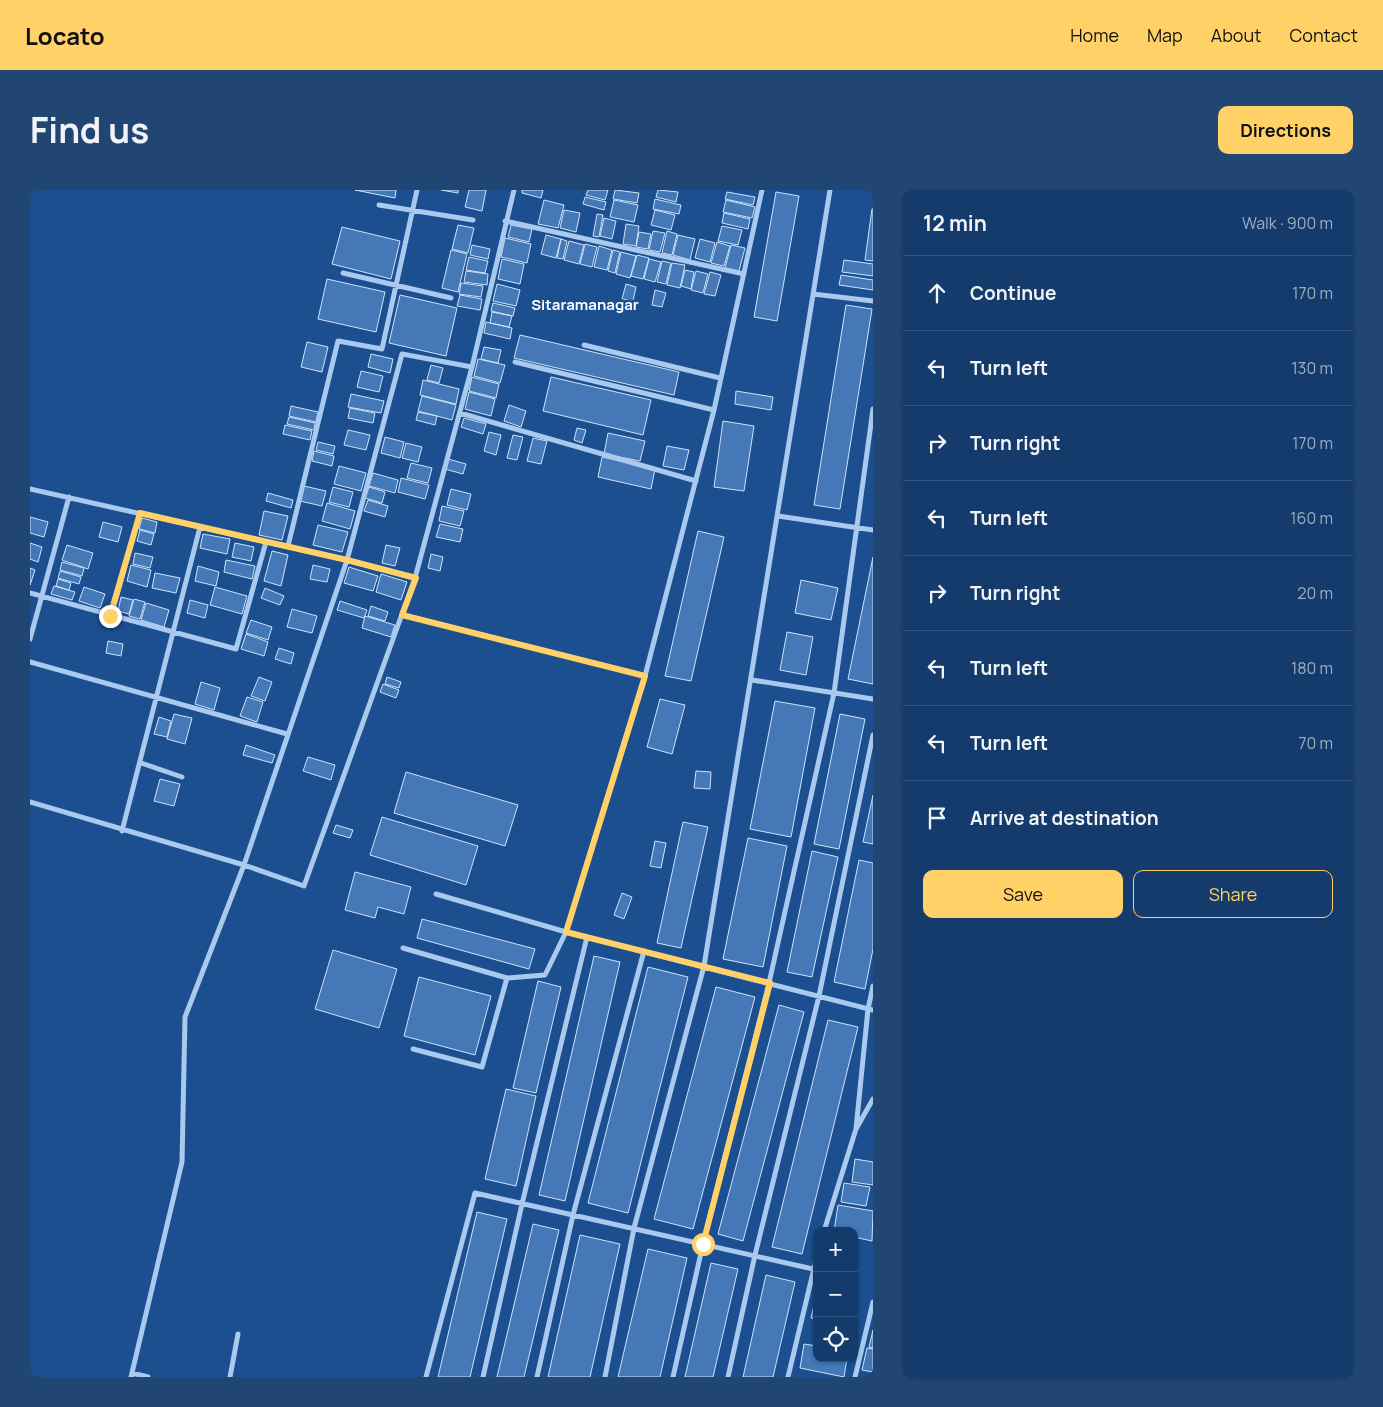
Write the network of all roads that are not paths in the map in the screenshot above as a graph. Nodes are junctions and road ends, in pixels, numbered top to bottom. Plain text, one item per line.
1 (417, 190) edge
2 (514, 190) edge
3 (762, 190) edge
4 (830, 190) edge
5 (379, 205) dead end
6 (413, 209) junction
7 (473, 220) dead end
8 (505, 221) junction
9 (343, 273) dead end
10 (744, 274) junction
11 (396, 284) junction
12 (813, 294) junction
13 (451, 298) dead end
14 (873, 302) edge
15 (584, 345) dead end
16 (515, 362) dead end
17 (472, 367) junction
18 (720, 378) junction
19 (873, 409) edge
20 (714, 410) junction
21 (460, 414) junction
22 (696, 481) junction
23 (30, 489) edge
24 (70, 498) junction
25 (140, 513) junction
26 (778, 516) junction
27 (200, 527) junction
28 (856, 528) junction
29 (873, 530) edge
30 (266, 542) junction
31 (288, 546) junction
32 (347, 560) junction
33 (416, 578) junction
34 (30, 593) edge
35 (41, 596) junction
36 (402, 615) junction
37 (110, 616) junction
38 (174, 634) junction
39 (30, 639) edge
40 (30, 662) edge
41 (645, 676) junction
42 (752, 680) junction
43 (834, 693) junction
44 (158, 699) junction
45 (873, 699) edge
46 (287, 734) junction
47 (873, 735) edge
48 (141, 762) junction
49 (182, 777) dead end
50 (30, 802) edge
51 (122, 830) junction
52 (244, 865) junction
53 (436, 894) dead end
54 (566, 932) junction
55 (587, 937) junction
56 (403, 948) dead end
57 (644, 951) junction
58 (704, 966) junction
59 (507, 978) junction
60 (770, 983) junction
61 (873, 986) edge
62 (819, 996) junction
63 (870, 1009) edge
64 (412, 1049) dead end
65 (873, 1100) edge
66 (856, 1129) junction
67 (522, 1204) junction
68 (573, 1215) junction
69 (825, 1227) edge
70 (634, 1228) junction
71 (703, 1244) junction
72 (755, 1255) junction
73 (813, 1269) joint
74 (873, 1302) edge
75 (238, 1334) dead end
76 (131, 1375) edge
77 (148, 1377) edge
78 (230, 1377) edge
79 (426, 1377) edge
80 (483, 1377) edge
81 (537, 1377) edge
82 (605, 1377) edge
83 (673, 1377) edge
84 (728, 1377) edge
85 (788, 1377) edge
86 (855, 1377) edge

1 - 6 street
2 - 8 street
3 - 10 street
4 - 12 street
5 - 6 street
6 - 7 street
6 - 11 street
8 - 10 street
8 - 17 street
9 - 11 street
10 - 18 street
11 - 13 street
11 - 31 street
12 - 14 street
12 - 26 street
15 - 18 street
16 - 20 street
17 - 21 street
17 - 32 street
18 - 20 street
19 - 28 street
20 - 22 street
21 - 22 street
21 - 33 street
22 - 41 street
23 - 24 street
24 - 25 street
24 - 35 street
25 - 27 street
25 - 37 street
26 - 28 street
26 - 42 street
27 - 30 street
27 - 38 street
28 - 29 street
28 - 43 street
30 - 31 street
30 - 38 street
31 - 32 street
32 - 33 street
32 - 46 street
33 - 36 street
34 - 35 street
35 - 37 street
35 - 39 street
36 - 41 street
36 - 52 street
37 - 38 street
38 - 44 street
40 - 44 street
41 - 54 street
42 - 43 street
42 - 58 street
43 - 45 street
43 - 60 street
44 - 46 street
44 - 48 street
46 - 52 street
47 - 62 street
48 - 49 street
48 - 51 street
50 - 51 street
51 - 52 street
52 - 76 street
53 - 54 street
54 - 55 street
54 - 59 street
55 - 57 street
55 - 67 street
56 - 59 street
57 - 58 street
57 - 68 street
58 - 60 street
58 - 70 street
59 - 64 street
60 - 62 street
60 - 71 street
61 - 63 street
62 - 63 street
62 - 72 street
63 - 66 street
65 - 66 street
66 - 69 street
67 - 68 street
67 - 79 street
67 - 80 street
68 - 70 street
68 - 81 street
70 - 71 street
70 - 82 street
71 - 72 street
71 - 83 street
72 - 73 street
72 - 84 street
73 - 85 street
74 - 86 street
75 - 78 street
76 - 77 street

